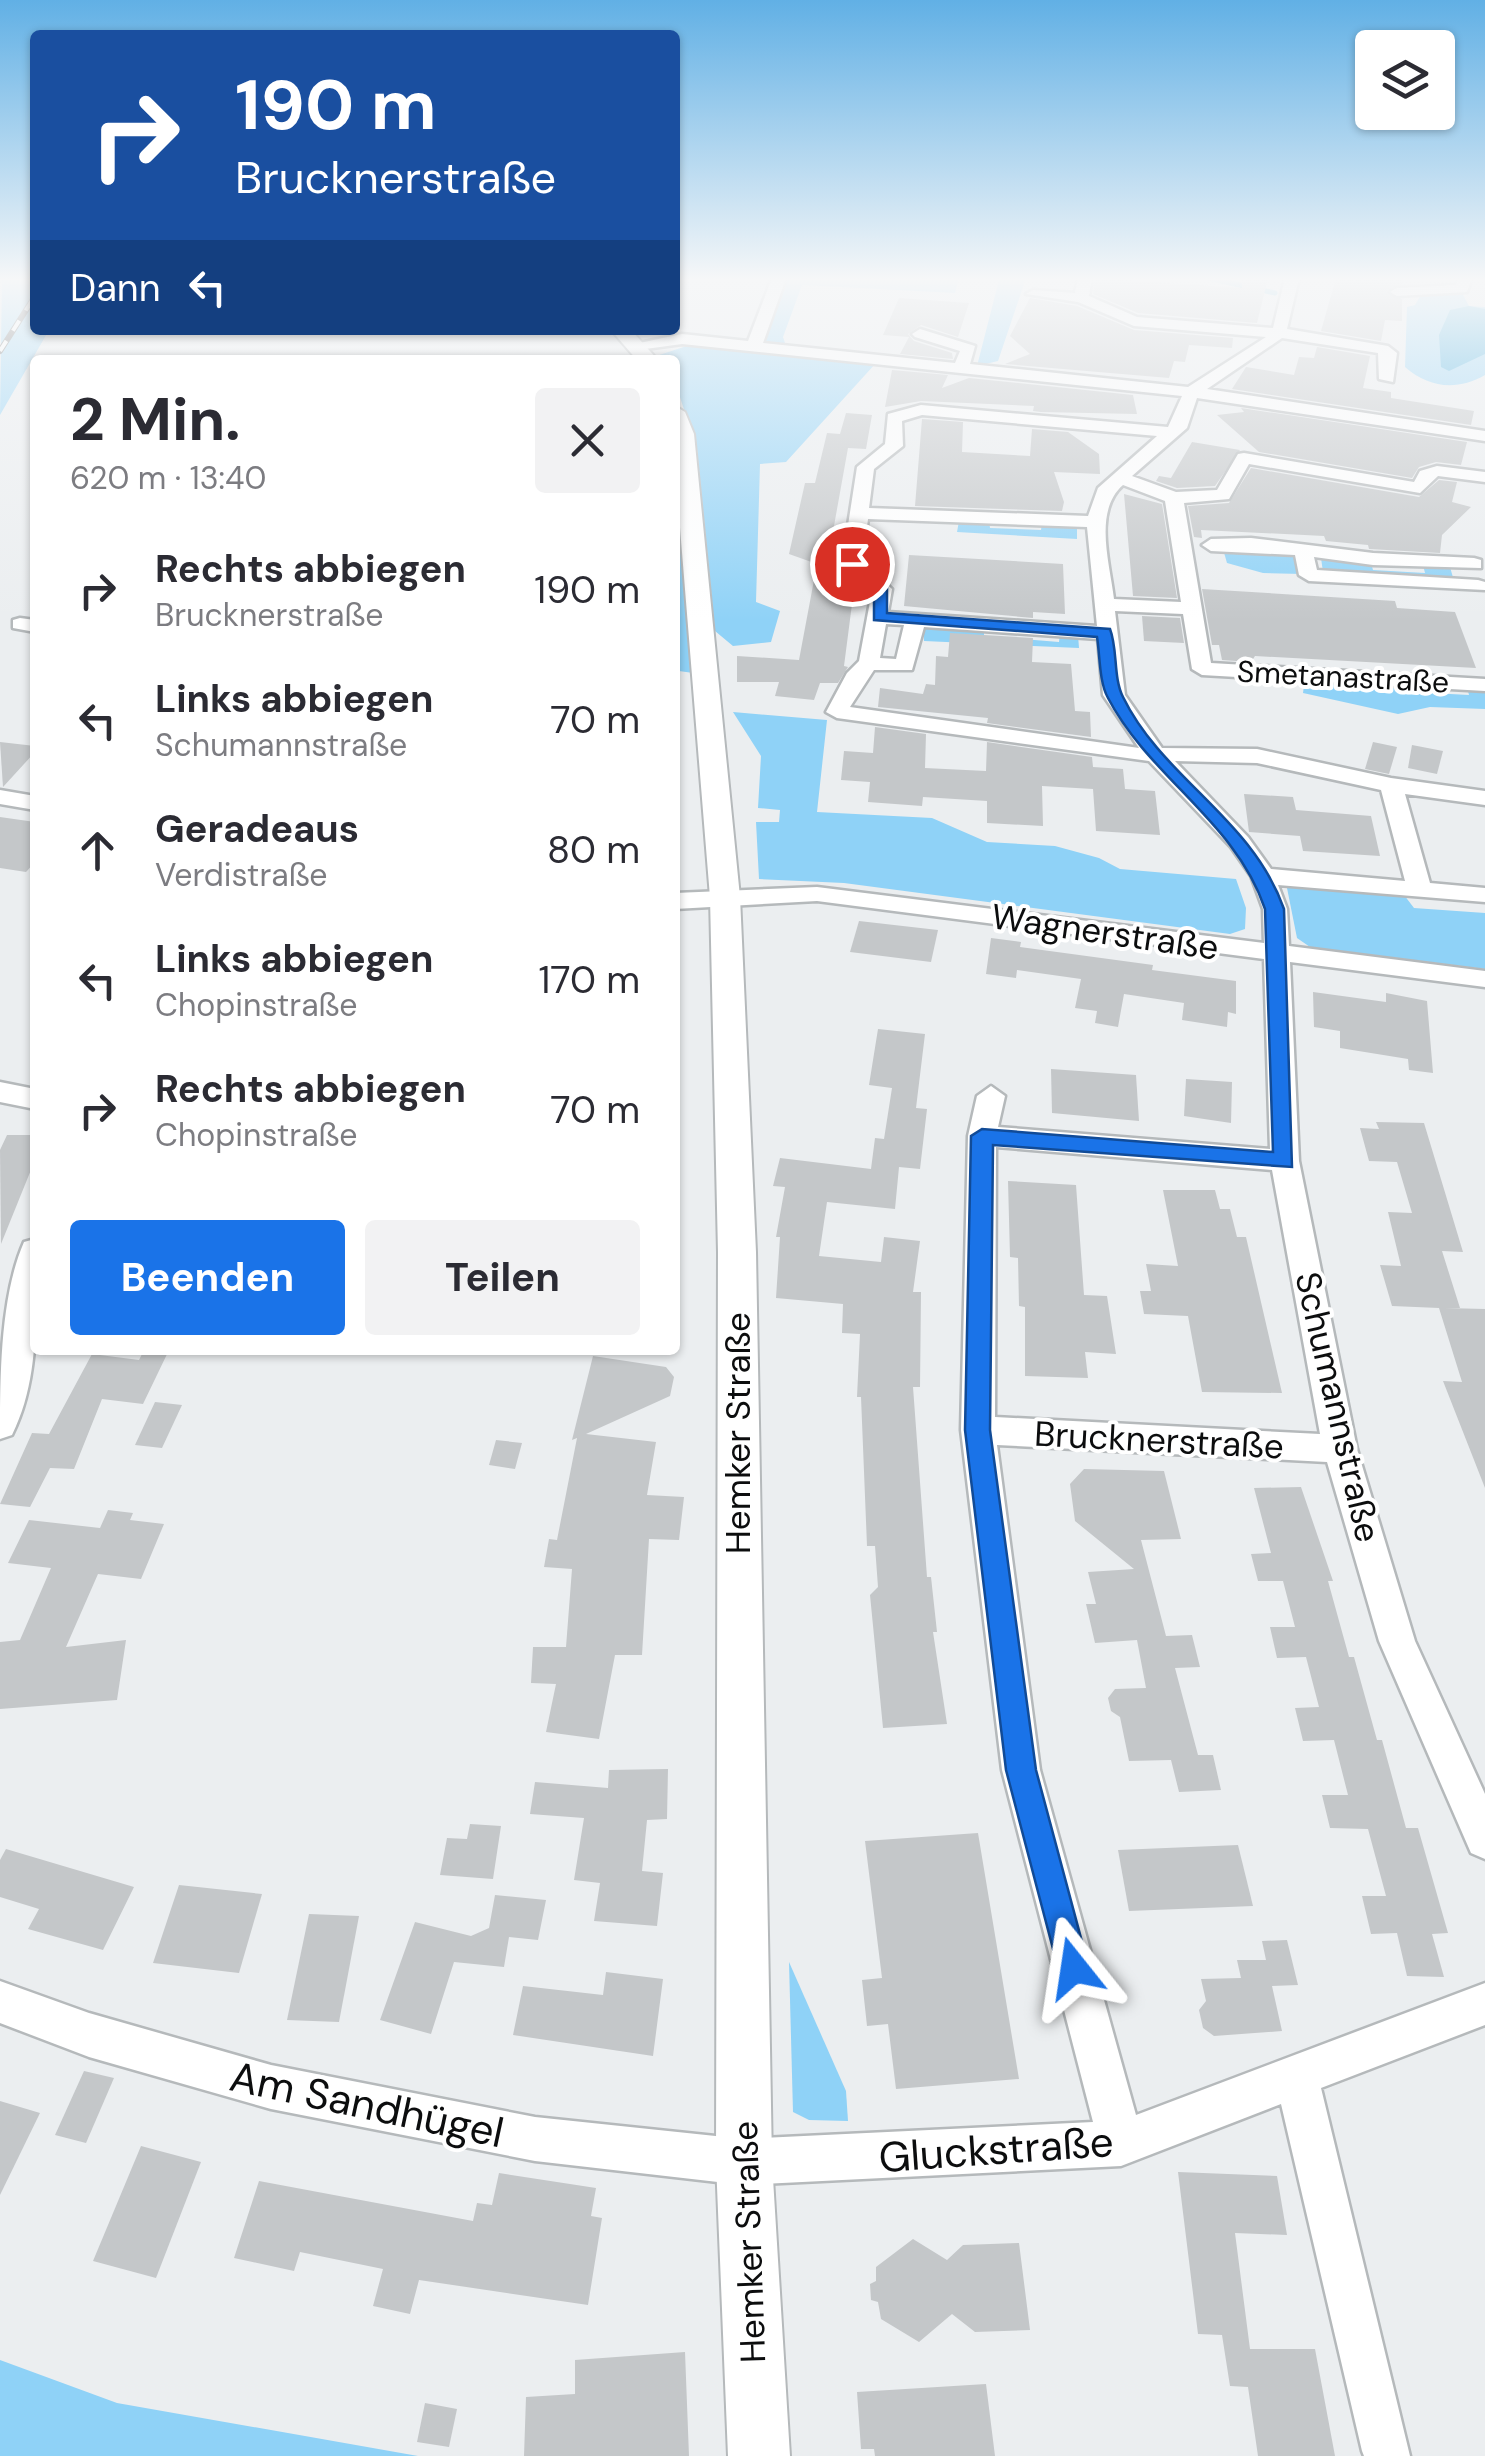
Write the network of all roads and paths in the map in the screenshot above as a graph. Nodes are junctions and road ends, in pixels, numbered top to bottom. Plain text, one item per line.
1 (1191, 392) edge
2 (1195, 393) edge
3 (956, 413) junction
4 (1027, 420) junction
5 (680, 428) edge
6 (1171, 432) junction
7 (954, 435) dead end
8 (1485, 436) edge
9 (1025, 439) dead end
10 (1340, 459) dead end
11 (1426, 474) junction
12 (1118, 477) junction
13 (1485, 477) edge
14 (1174, 498) junction
15 (856, 512) junction
16 (1096, 522) junction
17 (1211, 544) dead end
18 (1303, 550) junction
19 (1480, 555) edge
20 (1482, 594) edge
21 (1102, 604) junction
22 (1192, 609) junction
23 (880, 617) junction
24 (916, 620) junction
25 (1104, 633) junction
26 (868, 663) junction
27 (1485, 685) edge
28 (1154, 752) junction
29 (1391, 785) junction
30 (0, 798) edge
31 (1485, 798) edge
32 (30, 802) edge
33 (1263, 876) junction
34 (1420, 892) junction
35 (1485, 895) edge
36 (725, 897) junction
37 (680, 901) edge
38 (1280, 956) junction
39 (1485, 979) edge
40 (0, 1092) edge
41 (990, 1096) dead end
42 (30, 1099) edge
43 (982, 1136) junction
44 (1285, 1161) junction
45 (30, 1263) edge
46 (0, 1425) edge
47 (978, 1430) junction
48 (1340, 1450) junction
49 (1485, 1838) edge
50 (0, 2002) edge
51 (1485, 2004) edge
52 (1296, 2076) junction
53 (1121, 2143) junction
54 (744, 2162) junction
55 (1387, 2452) dead end
56 (759, 2456) edge

1 - 6 street
2 - 8 street
3 - 4 street
3 - 7 street
3 - 15 street
4 - 6 street
4 - 9 street
5 - 36 main road, Hemker Straße
6 - 12 street
10 - 11 street
11 - 13 street
11 - 14 street
12 - 14 street
12 - 16 street
14 - 22 street, Smetanastraße
15 - 16 street
15 - 23 street
16 - 21 street, Schumannstraße
17 - 18 street
18 - 19 street
18 - 20 street
19 - 20 street
21 - 22 street
21 - 25 street, Schumannstraße
22 - 27 street, Smetanastraße
23 - 24 street
23 - 26 street
24 - 25 street
24 - 26 street
25 - 28 street, Schumannstraße
26 - 28 street
28 - 29 street
28 - 33 street, Schumannstraße
29 - 31 street
29 - 34 street
30 - 32 street
33 - 34 street
33 - 38 street, Schumannstraße
34 - 35 street
36 - 37 street, Wagnerstraße
36 - 38 street, Wagnerstraße
36 - 54 main road, Hemker Straße
38 - 39 street, Wagnerstraße
38 - 44 street, Schumannstraße
40 - 42 street
41 - 43 street, Brucknerstraße
43 - 44 street
43 - 47 street, Brucknerstraße
44 - 48 street, Schumannstraße
45 - 46 street
47 - 48 street, Brucknerstraße
47 - 53 street, Brucknerstraße
48 - 49 street, Schumannstraße
50 - 54 street, Am Sandhügel
51 - 52 street, Gluckstraße
52 - 53 street, Gluckstraße
52 - 55 street
53 - 54 street, Gluckstraße
54 - 56 main road, Hemker Straße

